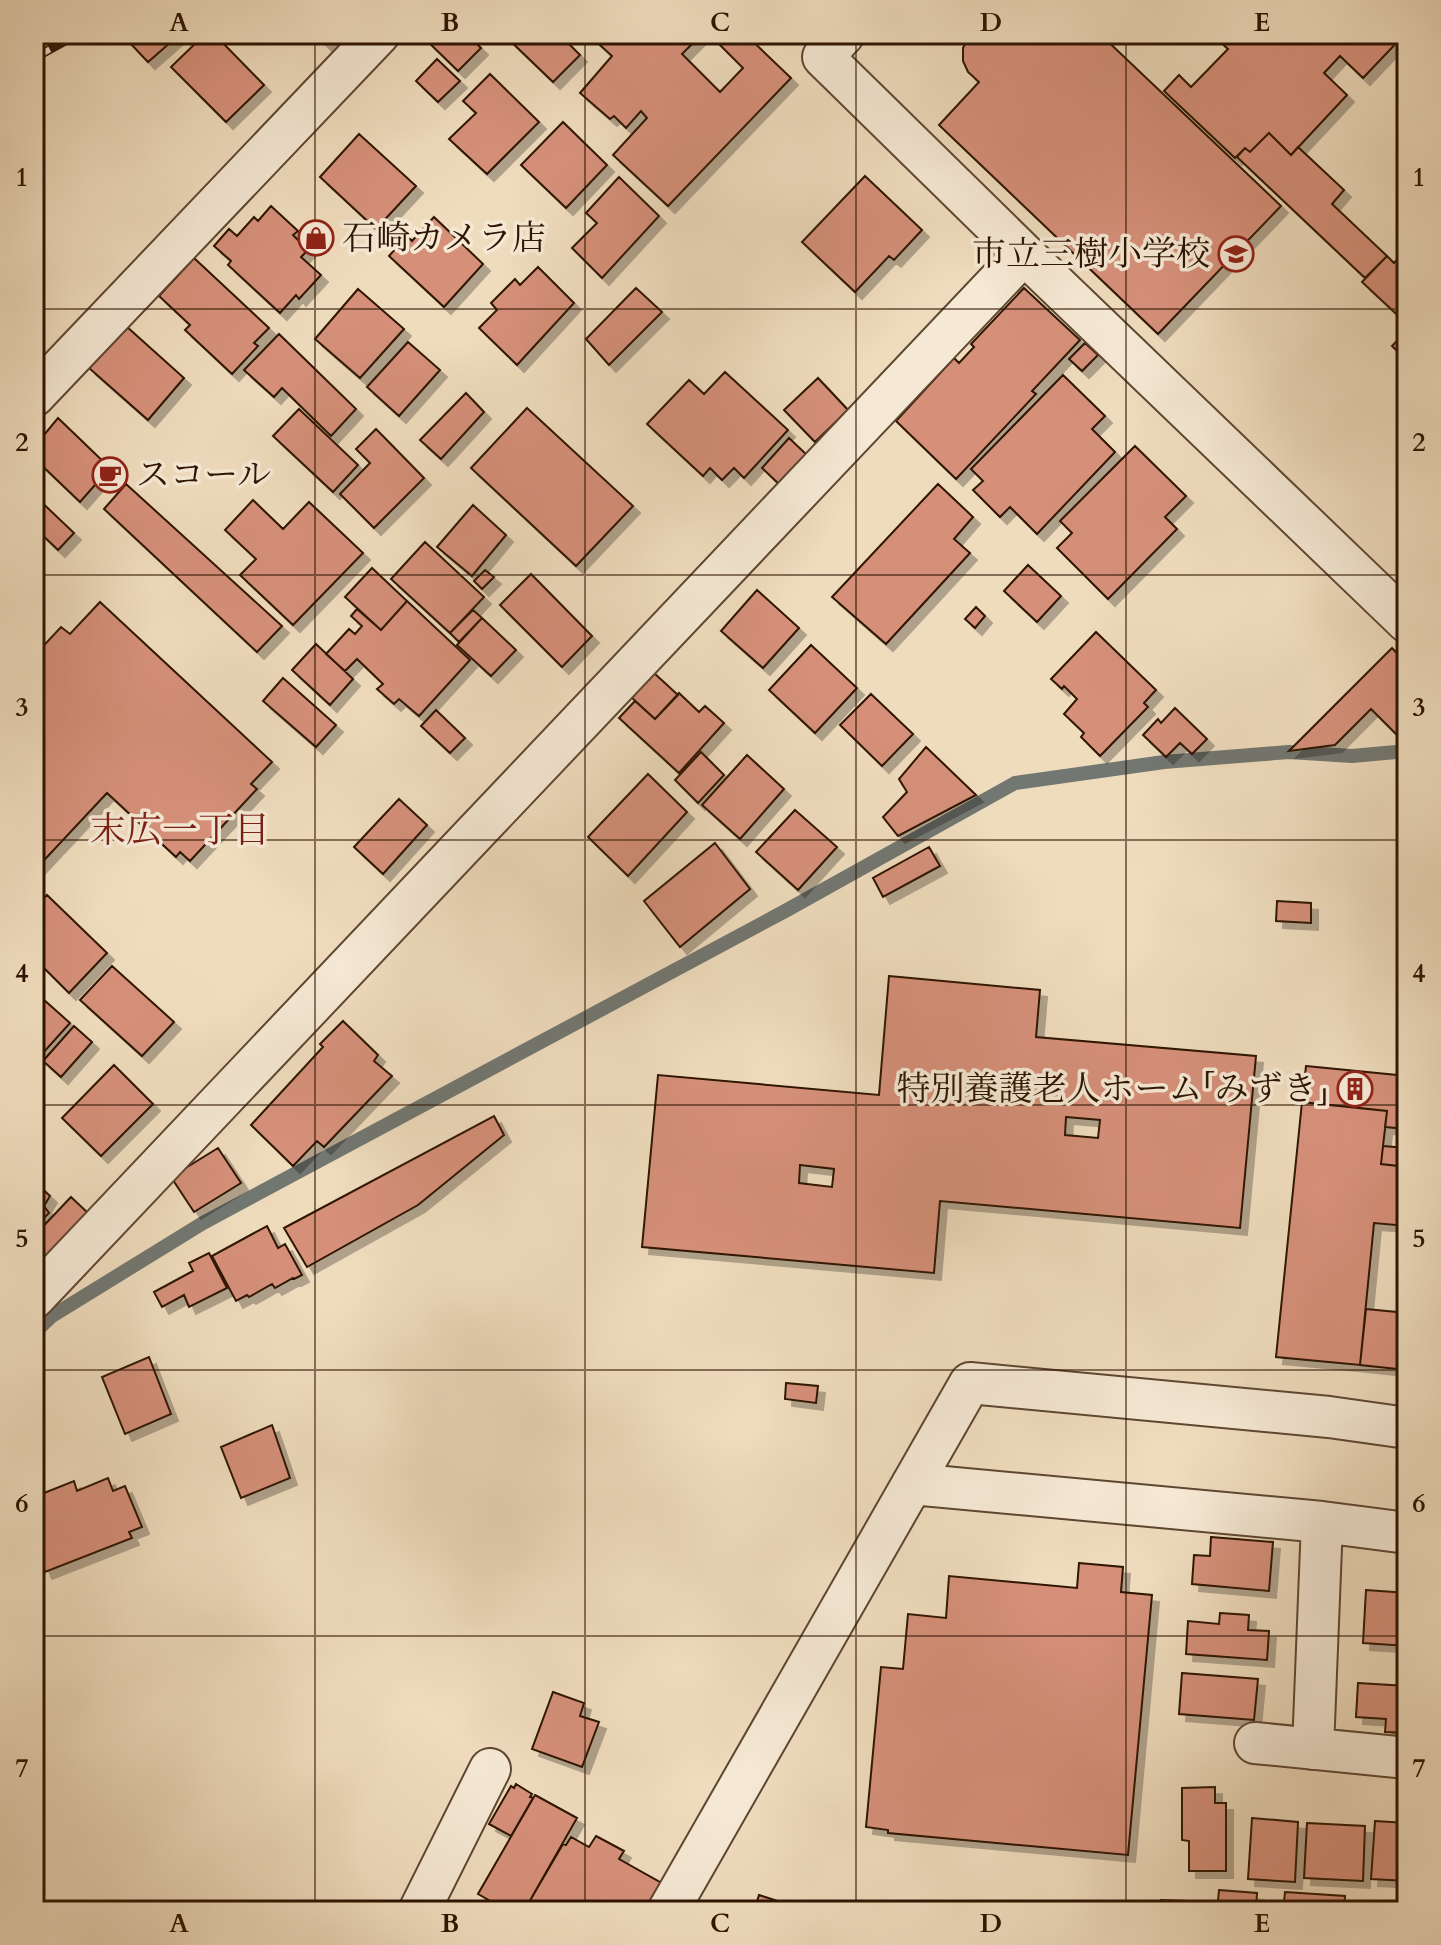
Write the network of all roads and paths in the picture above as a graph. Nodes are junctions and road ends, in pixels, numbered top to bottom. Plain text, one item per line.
1 (379, 34) edge
2 (844, 34) edge
3 (1024, 254) junction
4 (34, 396) edge
5 (1407, 622) edge
6 (34, 1298) edge
7 (1407, 1428) edge
8 (912, 1484) junction
9 (1322, 1522) junction
10 (1407, 1533) edge
11 (1255, 1743) dead end
12 (1313, 1749) junction
13 (1407, 1758) edge
14 (490, 1769) dead end
15 (419, 1911) edge
16 (668, 1911) edge

1 - 4 street
2 - 3 street
3 - 5 street
3 - 6 street
7 - 8 street
8 - 9 street
8 - 16 street
9 - 10 street
9 - 12 street
11 - 12 street
12 - 13 street
14 - 15 street

